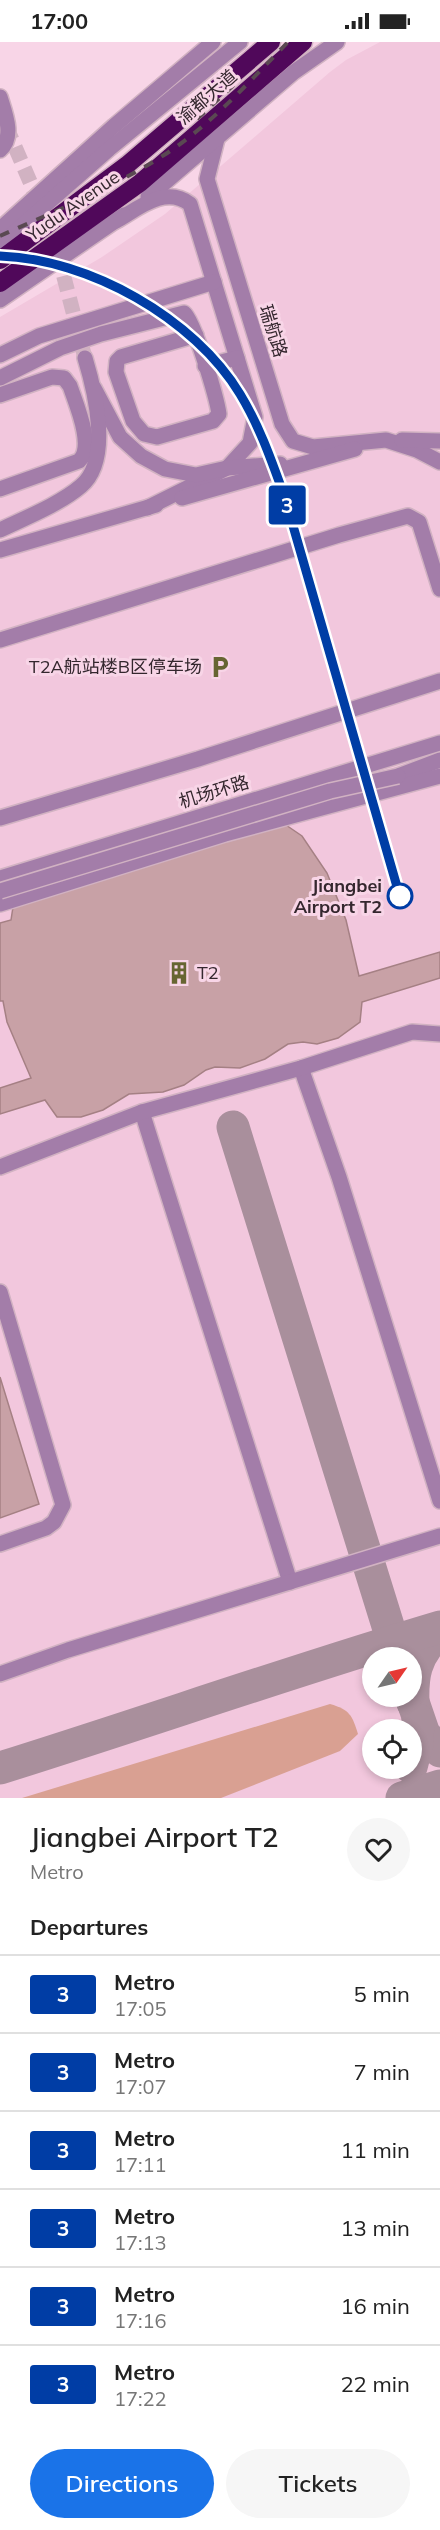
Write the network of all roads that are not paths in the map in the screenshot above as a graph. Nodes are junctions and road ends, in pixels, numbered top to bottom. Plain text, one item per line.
1 (213, 42) edge
2 (240, 42) edge
3 (271, 42) edge
4 (303, 42) edge
5 (337, 42) edge
6 (0, 97) edge
7 (217, 139) junction
8 (2, 148) edge
9 (127, 165) joint
10 (140, 183) joint
11 (116, 221) junction
12 (0, 229) edge
13 (0, 245) edge
14 (0, 260) edge
15 (214, 282) junction
16 (0, 283) edge
17 (0, 300) edge
18 (196, 335) junction
19 (0, 355) edge
20 (85, 358) tunnel mouth
21 (237, 358) junction
22 (205, 366) junction
23 (0, 378) edge
24 (94, 388) junction
25 (0, 395) edge
26 (386, 440) junction
27 (439, 441) edge
28 (317, 461) junction
29 (440, 462) edge
30 (227, 468) junction
31 (1, 486) edge
32 (147, 508) junction
33 (0, 530) edge
34 (0, 550) edge
35 (440, 589) edge
36 (0, 640) edge
37 (440, 681) edge
38 (440, 744) edge
39 (440, 760) edge
40 (440, 770) edge
41 (398, 776) junction
42 (440, 776) edge
43 (0, 818) edge
44 (0, 878) edge
45 (0, 891) edge
46 (0, 904) edge
47 (440, 1034) edge
48 (301, 1068) junction
49 (142, 1112) junction
50 (0, 1167) edge
51 (0, 1292) edge
52 (440, 1501) edge
53 (440, 1536) edge
54 (0, 1544) edge
55 (290, 1582) junction
56 (0, 1674) edge

1 - 12 street
2 - 13 street
3 - 9 highway, 渝都大道
4 - 10 highway, 渝都大道
5 - 7 street
6 - 8 street
7 - 11 street
7 - 26 street, 瑞航路
9 - 14 highway, Yudu Avenue
10 - 16 highway, Yudu Avenue
11 - 15 street
11 - 17 street
15 - 19 street
15 - 21 street
18 - 22 street
18 - 22 street
18 - 23 street
20 - 24 street
21 - 22 street
21 - 30 street
24 - 30 street
24 - 33 street
25 - 31 street
26 - 27 street
26 - 28 street
26 - 29 street
28 - 30 street
28 - 32 street
30 - 32 street
32 - 34 street
35 - 36 street
37 - 43 street
38 - 44 street, 机场环路
39 - 41 street
40 - 41 street
41 - 45 street, 机场环路, bridge
42 - 46 street
47 - 48 street
48 - 49 street
48 - 52 street
49 - 50 street
49 - 55 street
51 - 54 street
53 - 55 street
55 - 56 street

